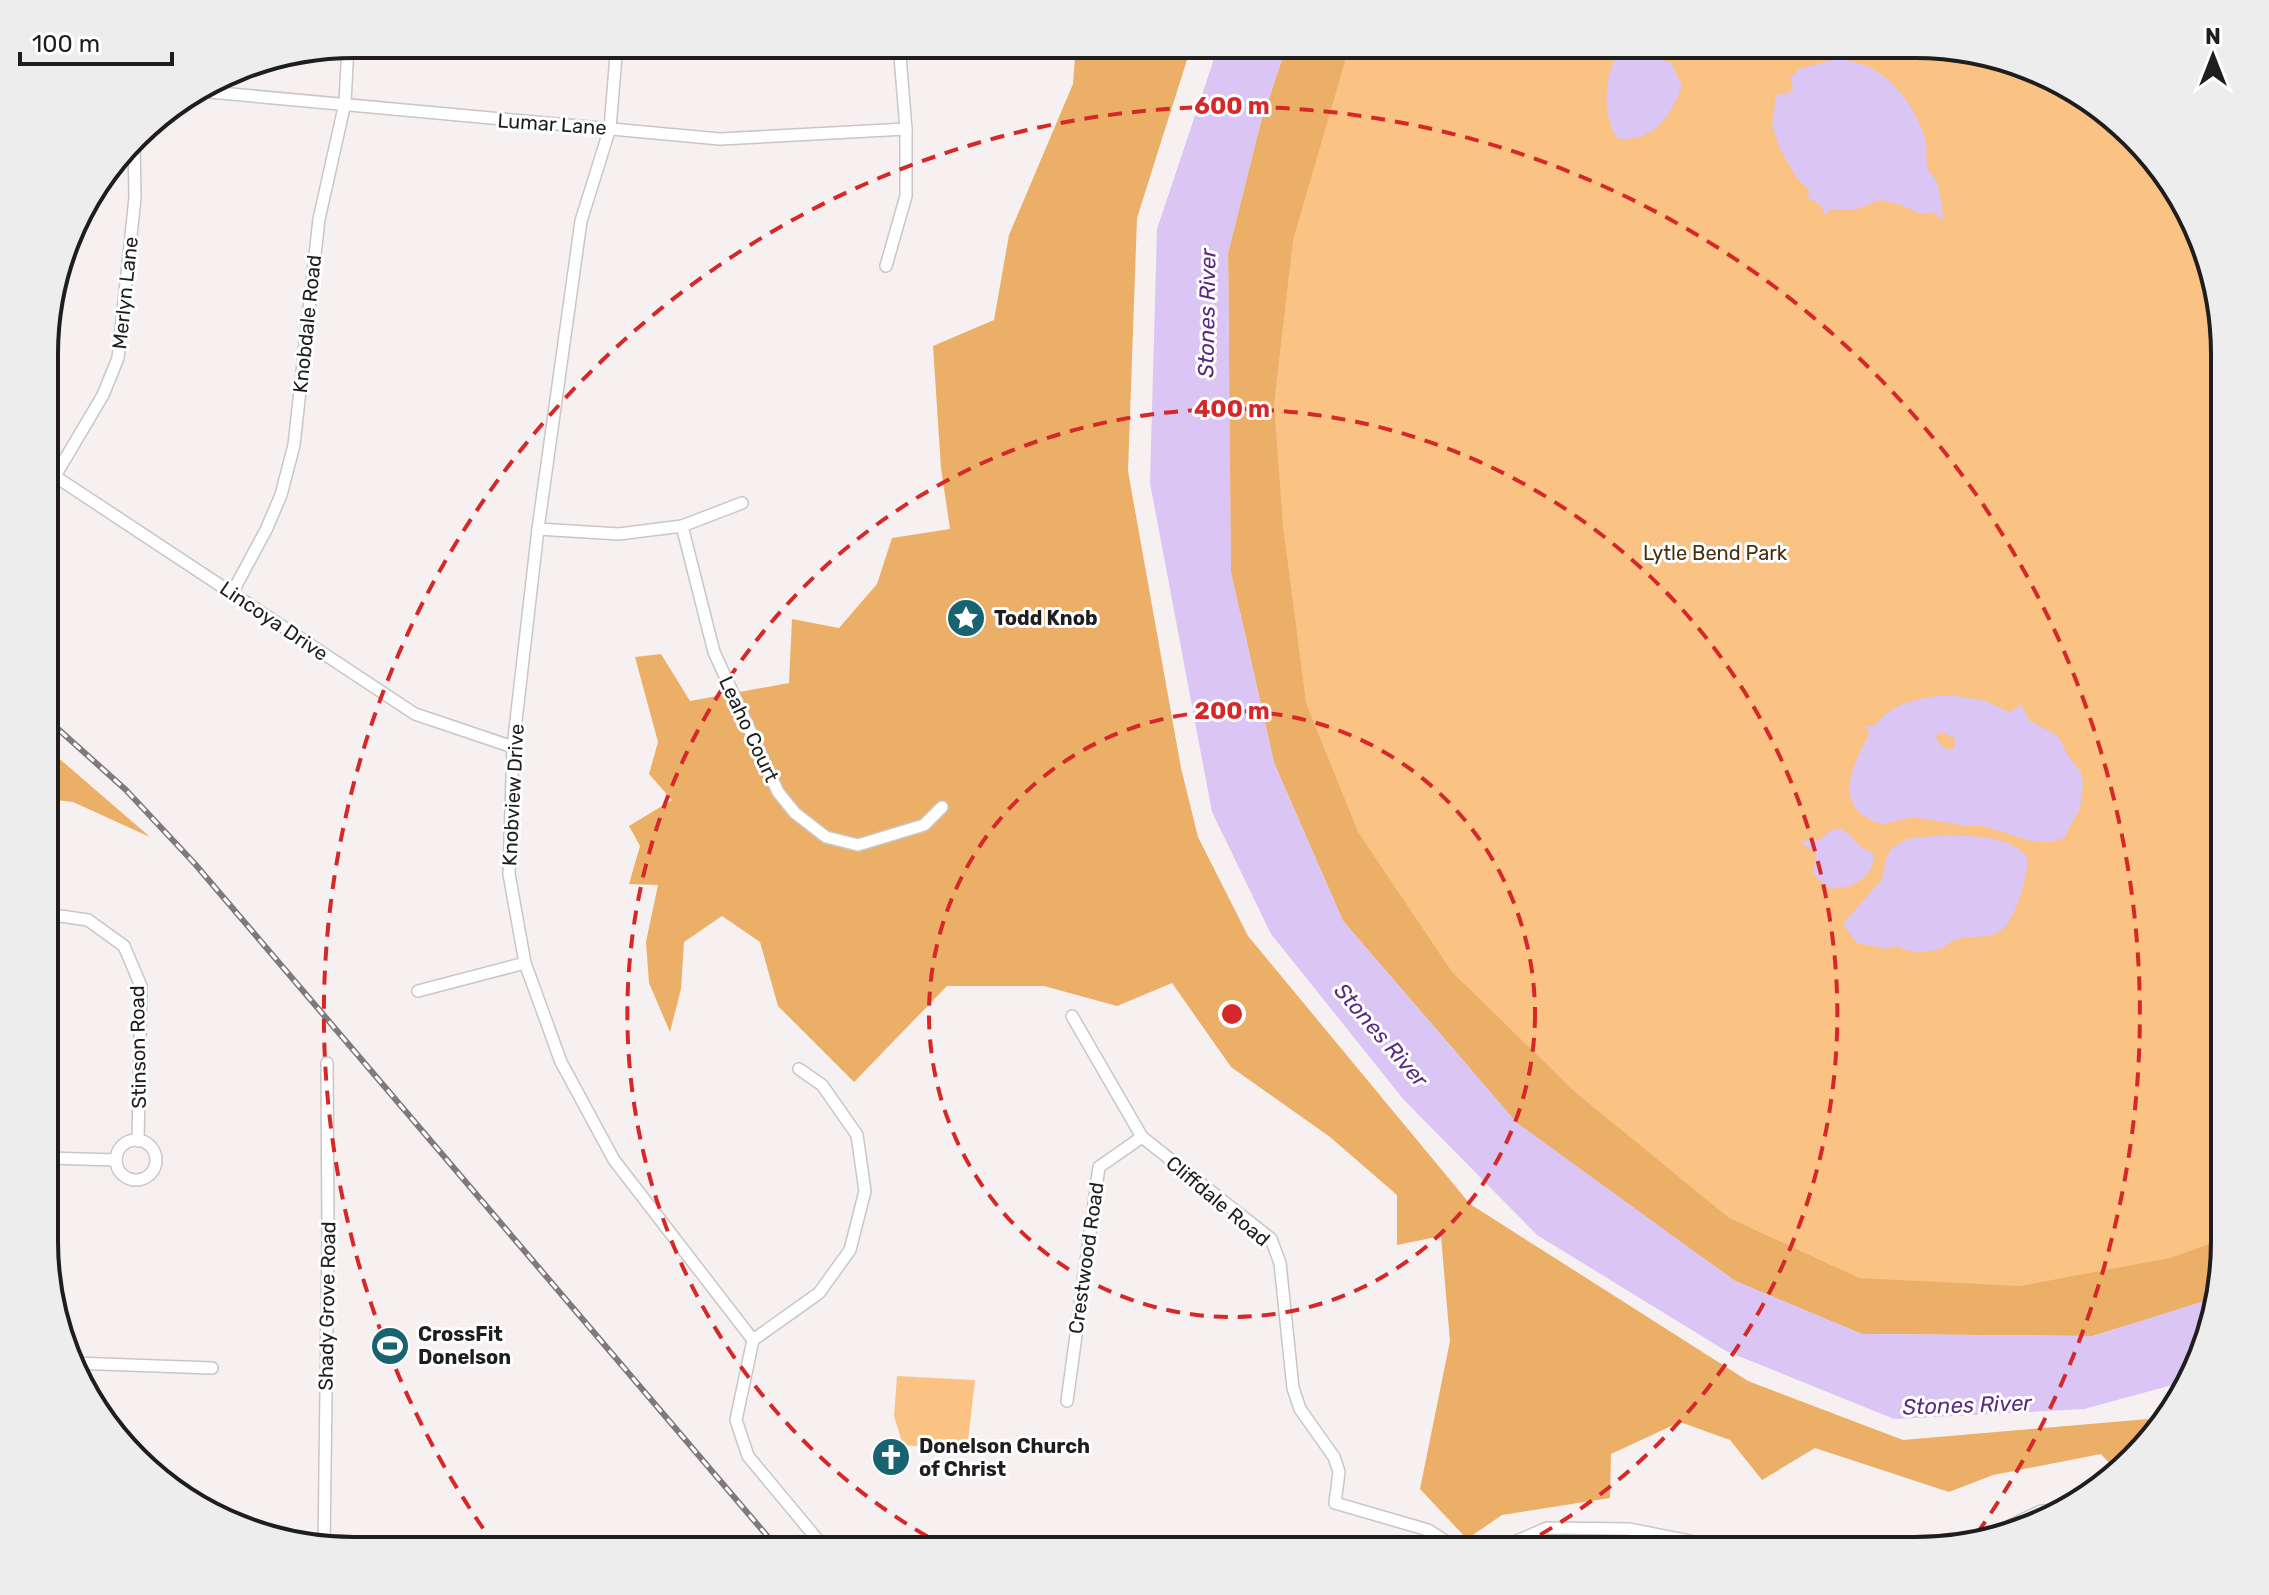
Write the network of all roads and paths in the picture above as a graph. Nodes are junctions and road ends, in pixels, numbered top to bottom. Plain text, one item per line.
1 (347, 58) edge
2 (616, 58) edge
3 (900, 58) edge
4 (216, 93) edge
5 (345, 103) junction
6 (610, 128) junction
7 (906, 129) junction
8 (134, 156) edge
9 (886, 266) dead end
10 (58, 462) edge
11 (58, 478) edge
12 (742, 503) dead end
13 (682, 526) junction
14 (538, 529) junction
15 (232, 593) junction
16 (513, 747) junction
17 (942, 807) dead end
18 (58, 916) edge
19 (525, 963) junction
20 (418, 991) dead end
21 (1072, 1016) dead end
22 (327, 1063) dead end
23 (799, 1069) dead end
24 (1142, 1137) junction
25 (138, 1141) junction
26 (58, 1158) edge
27 (116, 1160) junction
28 (753, 1340) junction
29 (85, 1363) edge
30 (212, 1368) dead end
31 (1067, 1401) dead end
32 (324, 1535) edge
33 (815, 1537) edge
34 (1439, 1537) edge
35 (1526, 1537) edge
36 (1670, 1537) edge

1 - 5 street, Knobdale Road
2 - 6 street, Knobview Drive
3 - 7 street
4 - 5 street, Lumar Lane
5 - 6 street, Lumar Lane
5 - 15 street, Knobdale Road
6 - 7 street, Lumar Lane
6 - 14 street, Knobview Drive
7 - 9 street
8 - 10 street, Merlyn Lane
11 - 15 street, Lincoya Drive
12 - 13 street
13 - 14 street
13 - 17 street, Leaho Court
14 - 16 street, Knobview Drive
15 - 16 street, Lincoya Drive
16 - 19 street, Knobview Drive
18 - 25 street, Stinson Road
19 - 20 street
19 - 28 street, Knobview Drive
21 - 24 street, Cliffdale Road
22 - 32 street, Shady Grove Road
23 - 28 street
24 - 31 street, Crestwood Road
24 - 34 street, Cliffdale Road
25 - 27 street
25 - 27 street
26 - 27 street
28 - 33 street
29 - 30 street
35 - 36 street

